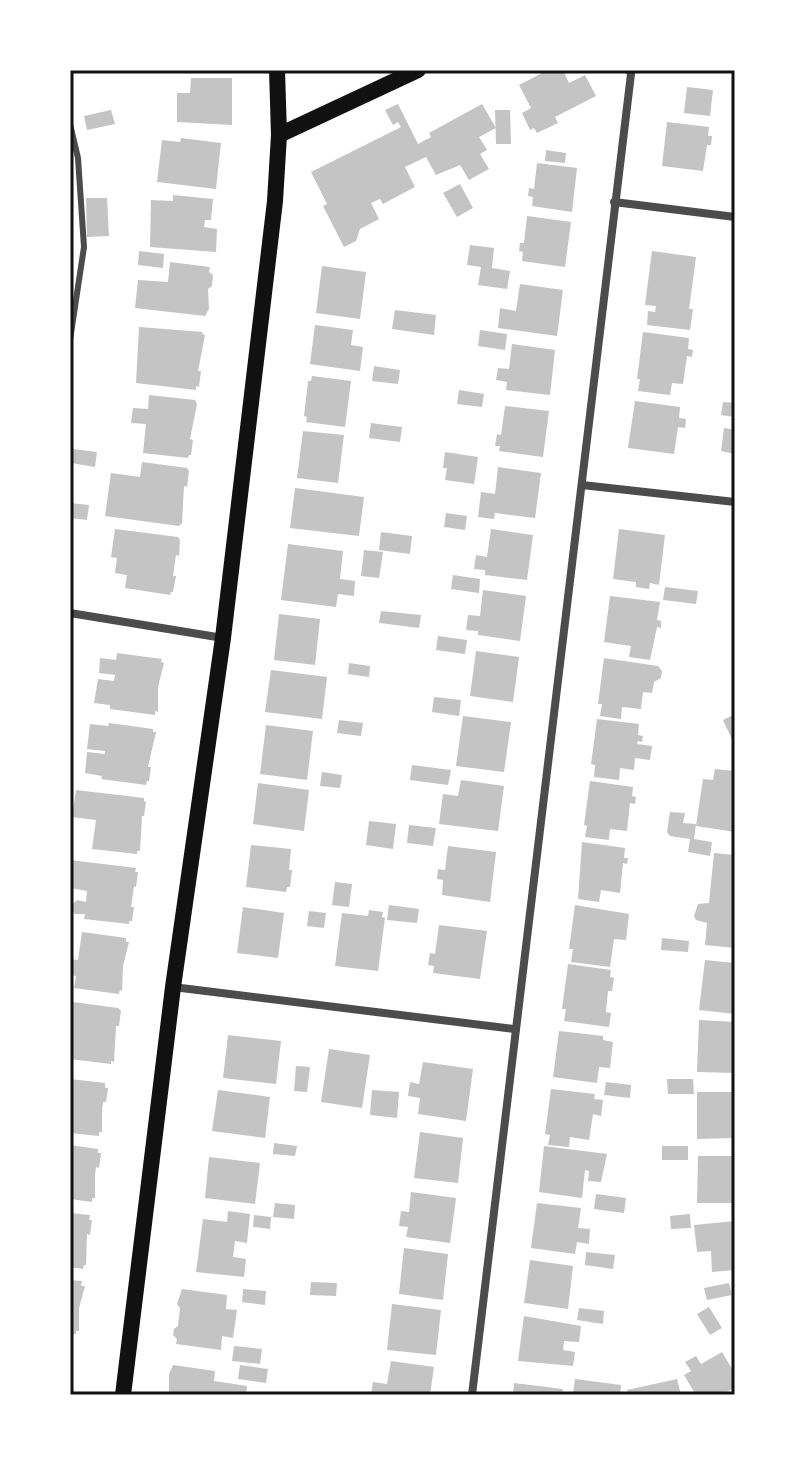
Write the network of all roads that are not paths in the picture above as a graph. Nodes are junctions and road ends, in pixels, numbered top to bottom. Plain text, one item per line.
1 (277, 70) edge
2 (418, 70) edge
3 (629, 70) edge
4 (70, 124) edge
5 (279, 135) junction
6 (614, 202) junction
7 (735, 217) edge
8 (70, 340) edge
9 (582, 485) junction
10 (735, 502) edge
11 (70, 613) edge
12 (223, 638) junction
13 (173, 987) junction
14 (514, 1029) junction
15 (123, 1395) edge
16 (472, 1395) edge

1 - 5 main road
2 - 5 main road
3 - 6 street
4 - 8 lane
5 - 12 main road
6 - 7 street
6 - 9 street
9 - 10 street
9 - 14 street
11 - 12 street
12 - 13 main road
13 - 14 street
13 - 15 main road
14 - 16 street

